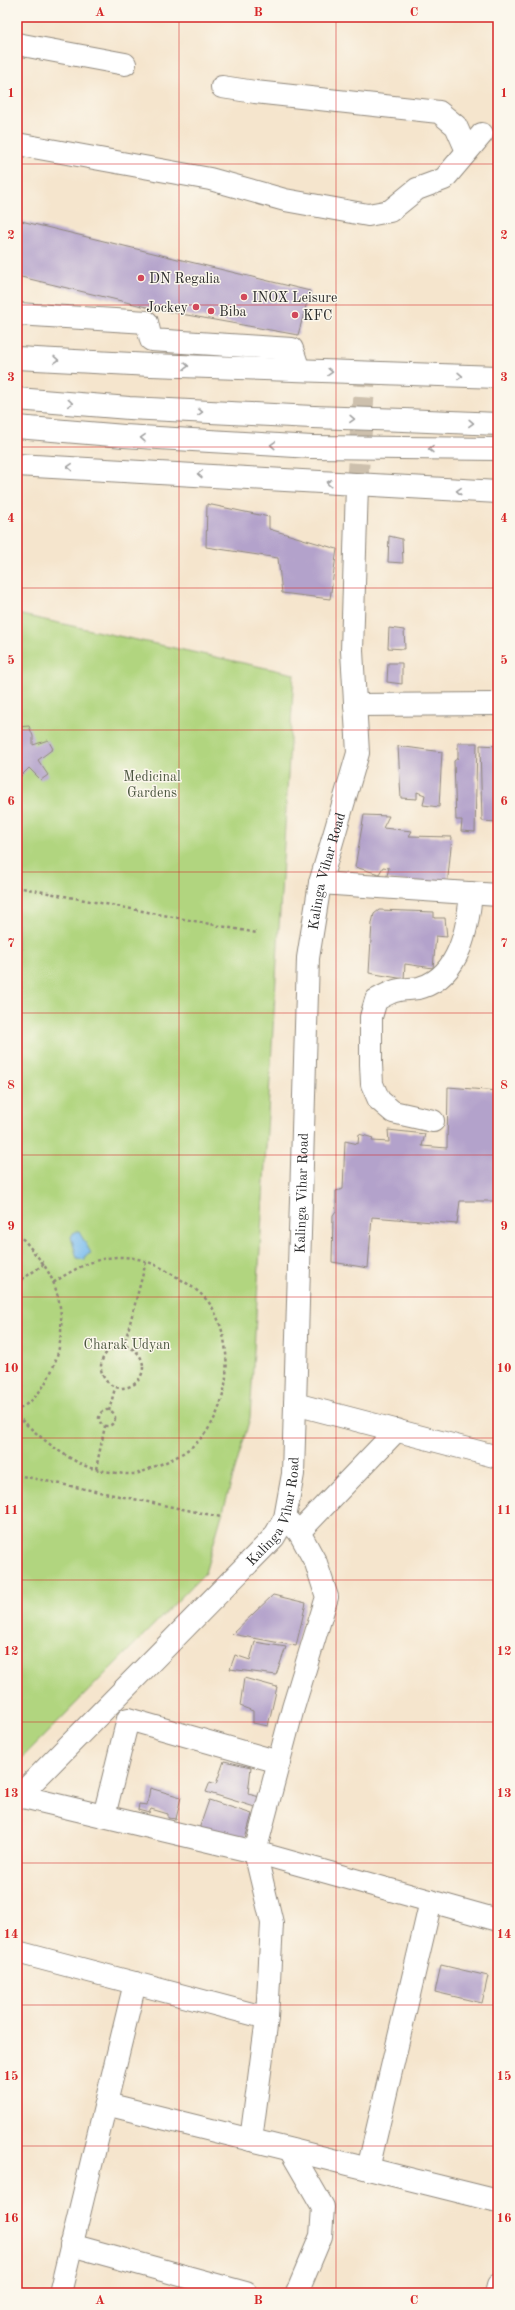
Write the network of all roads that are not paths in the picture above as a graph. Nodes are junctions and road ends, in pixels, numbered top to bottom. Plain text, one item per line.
1 (17, 44) edge
2 (125, 64) dead end
3 (222, 87) dead end
4 (482, 134) dead end
5 (17, 144) edge
6 (467, 151) junction
7 (17, 314) edge
8 (17, 358) edge
9 (299, 370) junction
10 (498, 377) edge
11 (17, 399) edge
12 (498, 424) edge
13 (17, 427) edge
14 (498, 449) edge
15 (17, 465) edge
16 (357, 485) junction
17 (498, 492) edge
18 (498, 704) edge
19 (355, 705) junction
20 (320, 883) junction
21 (471, 893) junction
22 (498, 895) edge
23 (433, 1121) dead end
24 (295, 1404) junction
25 (397, 1430) junction
26 (498, 1457) edge
27 (292, 1525) junction
28 (279, 1762) junction
29 (18, 1797) edge
30 (104, 1816) junction
31 (255, 1852) junction
32 (431, 1901) junction
33 (498, 1920) edge
34 (17, 1952) edge
35 (135, 1983) junction
36 (267, 2018) junction
37 (106, 2104) junction
38 (251, 2140) junction
39 (290, 2150) junction
40 (368, 2169) junction
41 (498, 2201) edge
42 (71, 2245) junction
43 (498, 2285) edge
44 (60, 2293) edge
45 (246, 2293) edge
46 (297, 2293) edge
47 (496, 2293) edge

1 - 2 main road
3 - 6 main road
4 - 6 main road
5 - 6 main road
7 - 9 main road
8 -> 9 main road
9 -> 10 main road
11 -> 12 main road, bridge
14 -> 13 main road, bridge
16 -> 15 main road
17 -> 16 main road
16 - 19 main road, Kalinga Vihar Road
18 - 19 main road
19 - 20 main road, Kalinga Vihar Road
20 - 21 main road
20 - 24 main road, Kalinga Vihar Road
21 - 22 main road
21 - 23 main road
24 - 25 main road
24 - 27 main road, Kalinga Vihar Road
25 - 26 main road
25 - 27 main road
27 - 28 main road
27 - 29 main road, Kalinga Vihar Road
28 - 30 main road
28 - 31 main road
29 - 30 main road
30 - 31 main road
31 - 32 main road
31 - 36 main road
32 - 33 main road
32 - 40 main road
34 - 35 main road
35 - 36 main road
35 - 37 main road
36 - 38 main road
37 - 38 main road
37 - 42 main road
38 - 39 main road
39 - 40 main road
39 - 46 main road
40 - 41 main road
42 - 44 main road
42 - 45 main road
43 - 47 main road

